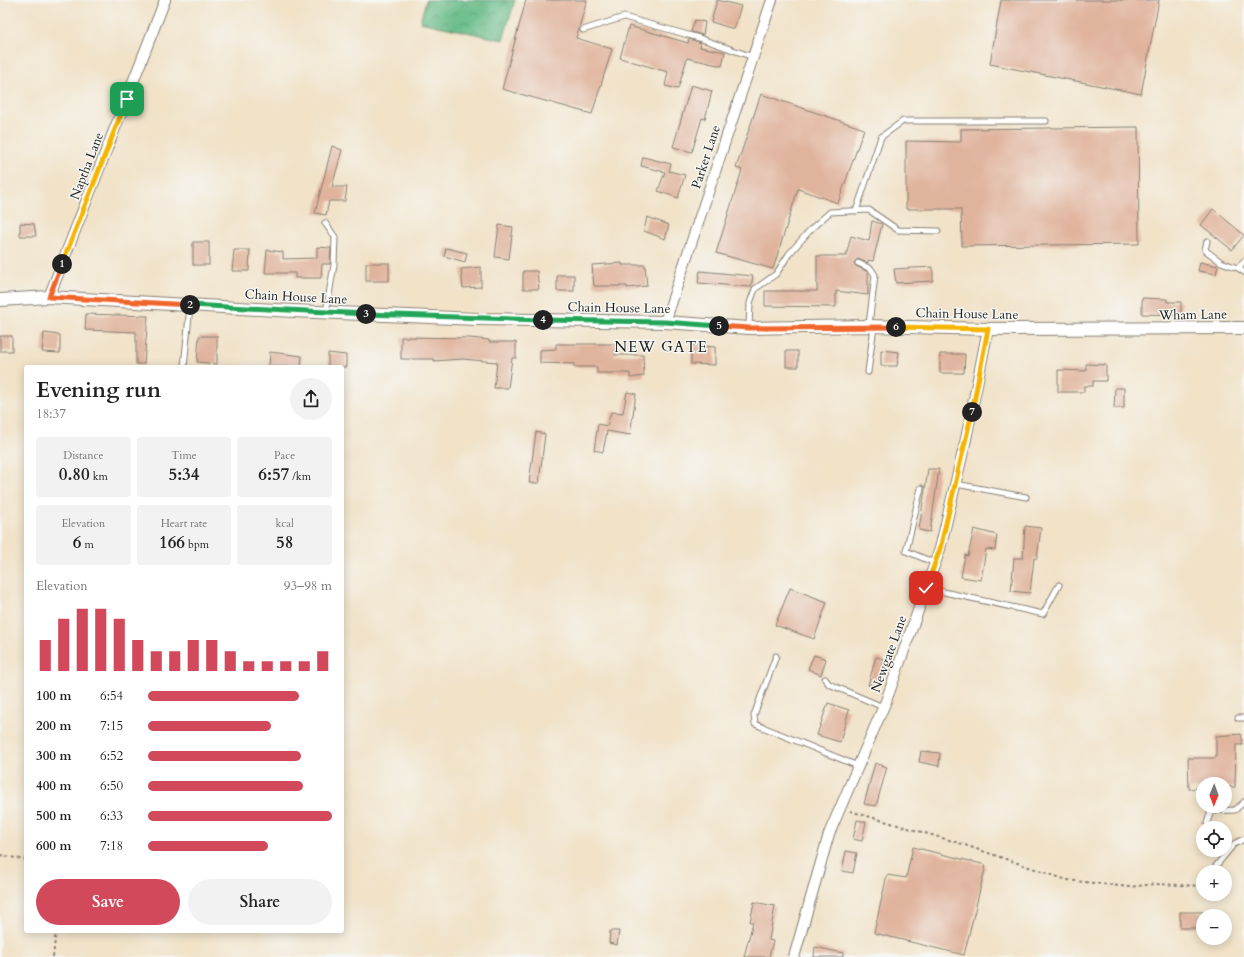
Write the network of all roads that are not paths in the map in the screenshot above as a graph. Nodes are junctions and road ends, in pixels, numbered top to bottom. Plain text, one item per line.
1 (166, 0) edge
2 (772, 0) edge
3 (583, 30) dead end
4 (753, 57) junction
5 (1046, 121) dead end
6 (856, 211) junction
7 (325, 224) dead end
8 (938, 231) dead end
9 (1207, 241) dead end
10 (1244, 261) edge
11 (858, 264) dead end
12 (1238, 268) junction
13 (1244, 272) edge
14 (49, 297) junction
15 (0, 300) edge
16 (190, 305) junction
17 (326, 312) junction
18 (665, 322) junction
19 (1243, 325) edge
20 (872, 326) junction
21 (749, 328) junction
22 (988, 329) junction
23 (1142, 329) joint
24 (184, 365) edge
25 (868, 372) dead end
26 (956, 484) junction
27 (921, 488) dead end
28 (1026, 497) dead end
29 (935, 563) junction
30 (1059, 585) dead end
31 (926, 588) junction
32 (776, 656) dead end
33 (825, 679) dead end
34 (883, 707) junction
35 (1238, 718) dead end
36 (1244, 718) edge
37 (858, 766) junction
38 (1244, 802) edge
39 (1208, 821) edge
40 (1244, 839) edge
41 (1217, 865) edge
42 (794, 957) edge

1 - 14 street, Naptha Lane
2 - 4 street, Parker Lane
3 - 4 lane
4 - 18 street, Parker Lane
5 - 6 lane
6 - 8 lane
6 - 21 lane
7 - 17 lane
9 - 12 lane
10 - 12 lane
11 - 20 lane
12 - 13 lane
14 - 15 street, Chain House Lane
14 - 16 street, Chain House Lane
16 - 17 street, Chain House Lane
16 - 24 lane
17 - 18 street, Chain House Lane
18 - 21 street, Chain House Lane
19 - 23 street, Wham Lane
20 - 21 street, Chain House Lane
20 - 22 street, Chain House Lane
20 - 25 lane
22 - 23 street, Chain House Lane
22 - 26 street, Newgate Lane
26 - 28 lane
26 - 29 street, Newgate Lane
27 - 29 lane
29 - 31 street, Newgate Lane
30 - 31 lane
31 - 34 street, Newgate Lane
32 - 37 lane
33 - 34 lane
34 - 37 street, Newgate Lane
35 - 36 lane
37 - 42 street, Newgate Lane
38 - 39 lane
40 - 41 lane

